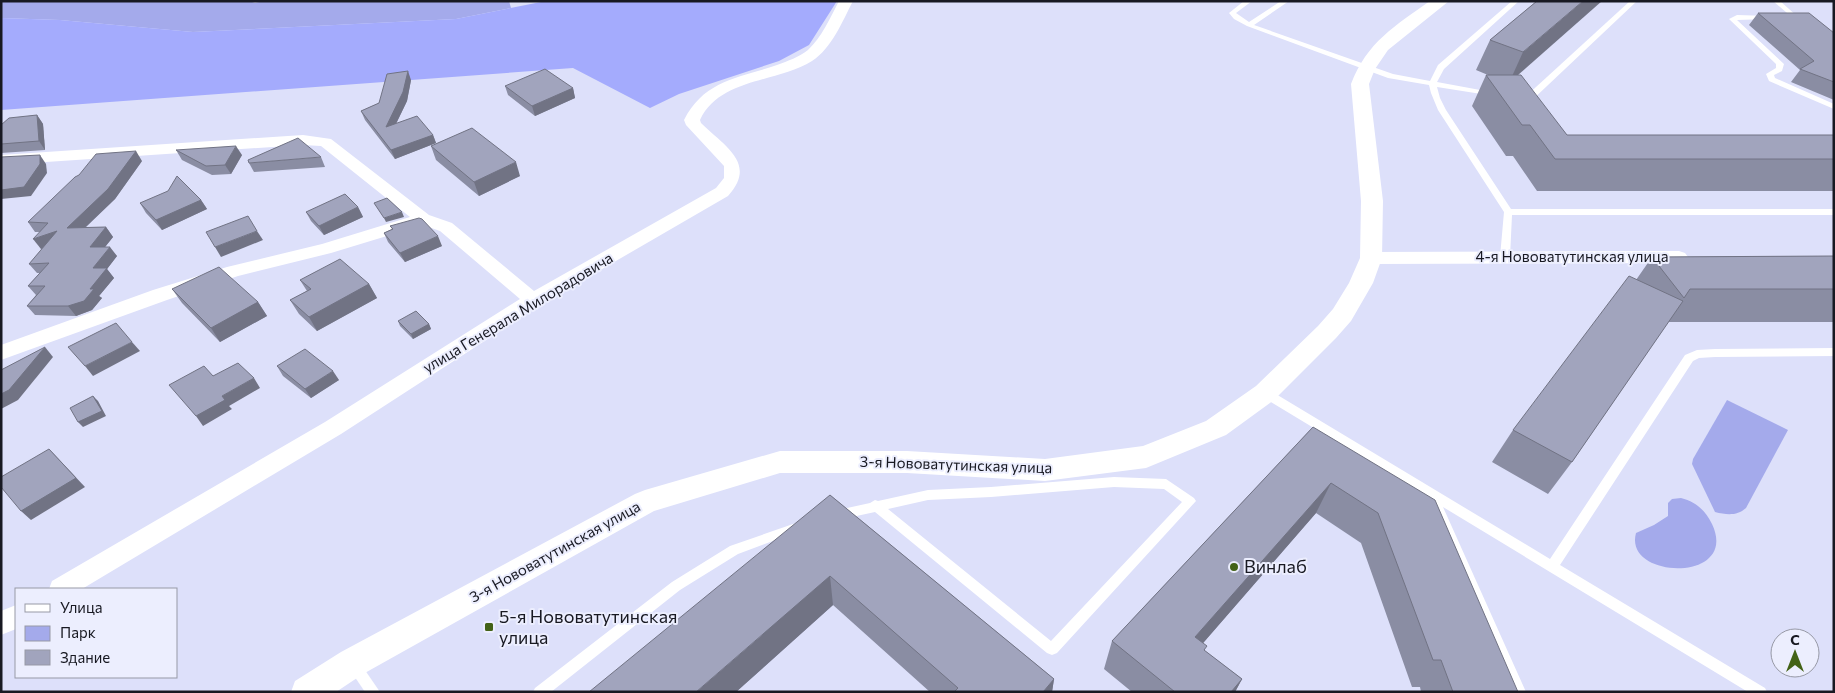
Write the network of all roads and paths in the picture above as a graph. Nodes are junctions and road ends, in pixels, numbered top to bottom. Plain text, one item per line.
1 (846, 1) edge
2 (1249, 1) edge
3 (1286, 1) edge
4 (1441, 1) edge
5 (1516, 1) edge
6 (1634, 1) edge
7 (1776, 1) edge
8 (1776, 17) edge
9 (1786, 17) edge
10 (1249, 25) junction
11 (1365, 68) junction
12 (1432, 84) junction
13 (1498, 96) edge
14 (1516, 99) edge
15 (1526, 101) junction
16 (1834, 107) edge
17 (1532, 108) edge
18 (1, 160) edge
19 (1508, 212) junction
20 (1834, 212) edge
21 (424, 219) junction
22 (1505, 257) junction
23 (1696, 257) edge
24 (1371, 258) junction
25 (533, 300) junction
26 (1834, 352) edge
27 (1, 354) edge
28 (1265, 393) junction
29 (1433, 496) junction
30 (875, 505) junction
31 (826, 518) edge
32 (807, 524) edge
33 (1552, 567) junction
34 (63, 588) edge
35 (15, 617) edge
36 (1, 624) edge
37 (352, 663) junction
38 (307, 692) edge
39 (373, 692) edge
40 (540, 692) edge
41 (1519, 692) edge
42 (1760, 692) edge

1 - 25 street, улица Генерала Милорадовича
2 - 10 lane
3 - 10 lane
4 - 11 street, 3-я Нововатутинская улица
5 - 12 lane
6 - 15 lane
7 - 9 lane
8 - 16 lane
10 - 11 lane
11 - 12 lane
11 - 24 street, 3-я Нововатутинская улица
12 - 13 lane
12 - 19 lane
14 - 15 lane
15 - 17 lane
18 - 21 street
19 - 20 lane
19 - 22 lane
21 - 25 street
21 - 27 street
22 - 23 street, 4-я Нововатутинская улица
22 - 24 street, 4-я Нововатутинская улица
24 - 28 street, 3-я Нововатутинская улица
25 - 34 street, улица Генерала Милорадовича
26 - 33 lane
28 - 29 lane
28 - 37 street, 3-я Нововатутинская улица
29 - 33 lane
29 - 41 lane
30 - 30 lane
30 - 31 lane
32 - 40 lane
33 - 42 lane
35 - 36 street
37 - 38 street, 3-я Нововатутинская улица
37 - 39 lane

